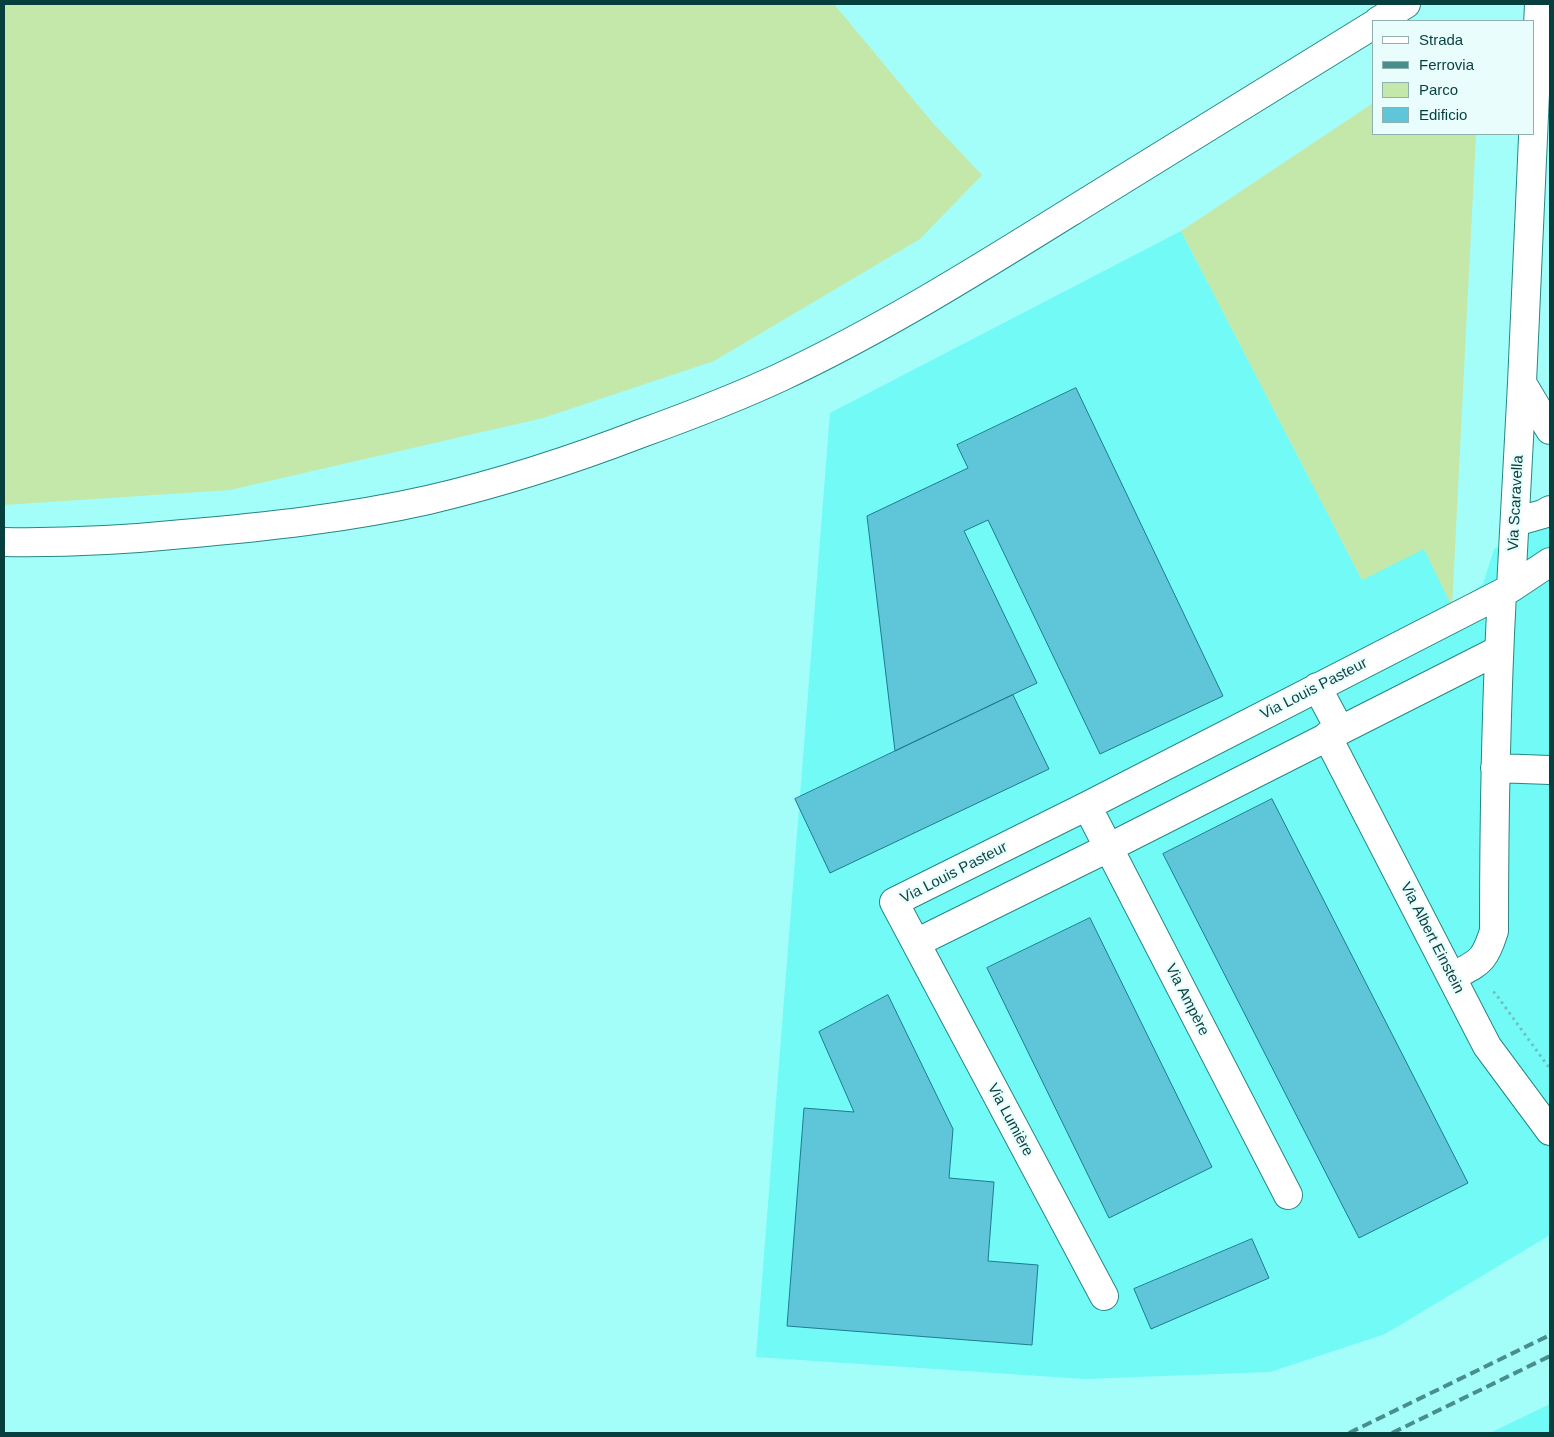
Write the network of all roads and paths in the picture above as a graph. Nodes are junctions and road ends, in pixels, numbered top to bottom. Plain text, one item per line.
1 (1406, 4) edge
2 (1539, 4) edge
3 (1380, 20) edge
4 (1372, 26) edge
5 (1534, 115) edge
6 (1533, 135) edge
7 (1522, 383) junction
8 (1550, 430) edge
9 (1550, 510) edge
10 (1515, 522) junction
11 (4, 542) edge
12 (1550, 562) edge
13 (1507, 590) junction
14 (1499, 650) junction
15 (1317, 687) junction
16 (1333, 733) junction
17 (1495, 768) junction
18 (1550, 770) edge
19 (1087, 806) junction
20 (1108, 848) junction
21 (916, 943) junction
22 (1452, 977) junction
23 (1550, 1131) edge
24 (1288, 1195) dead end
25 (1104, 1296) dead end

1 - 3 street
2 - 5 street, Via Scaravella
4 - 11 street
6 - 7 street, Via Scaravella
7 - 8 street
7 - 10 street, Via Scaravella
9 - 10 street
10 - 13 street, Via Scaravella
12 - 13 street, Via Louis Pasteur
13 - 14 street, Via Scaravella
13 - 15 street, Via Louis Pasteur
14 - 16 street
14 - 17 street, Via Scaravella
15 - 16 street, Via Albert Einstein
15 - 19 street, Via Louis Pasteur
16 - 20 street
16 - 22 street, Via Albert Einstein
17 - 18 street
17 - 22 street, Via Scaravella
19 - 20 street, Via Ampère
19 - 21 street, Via Louis Pasteur
20 - 21 street
20 - 24 street, Via Ampère
21 - 25 street, Via Lumière
22 - 23 street, Via Albert Einstein

